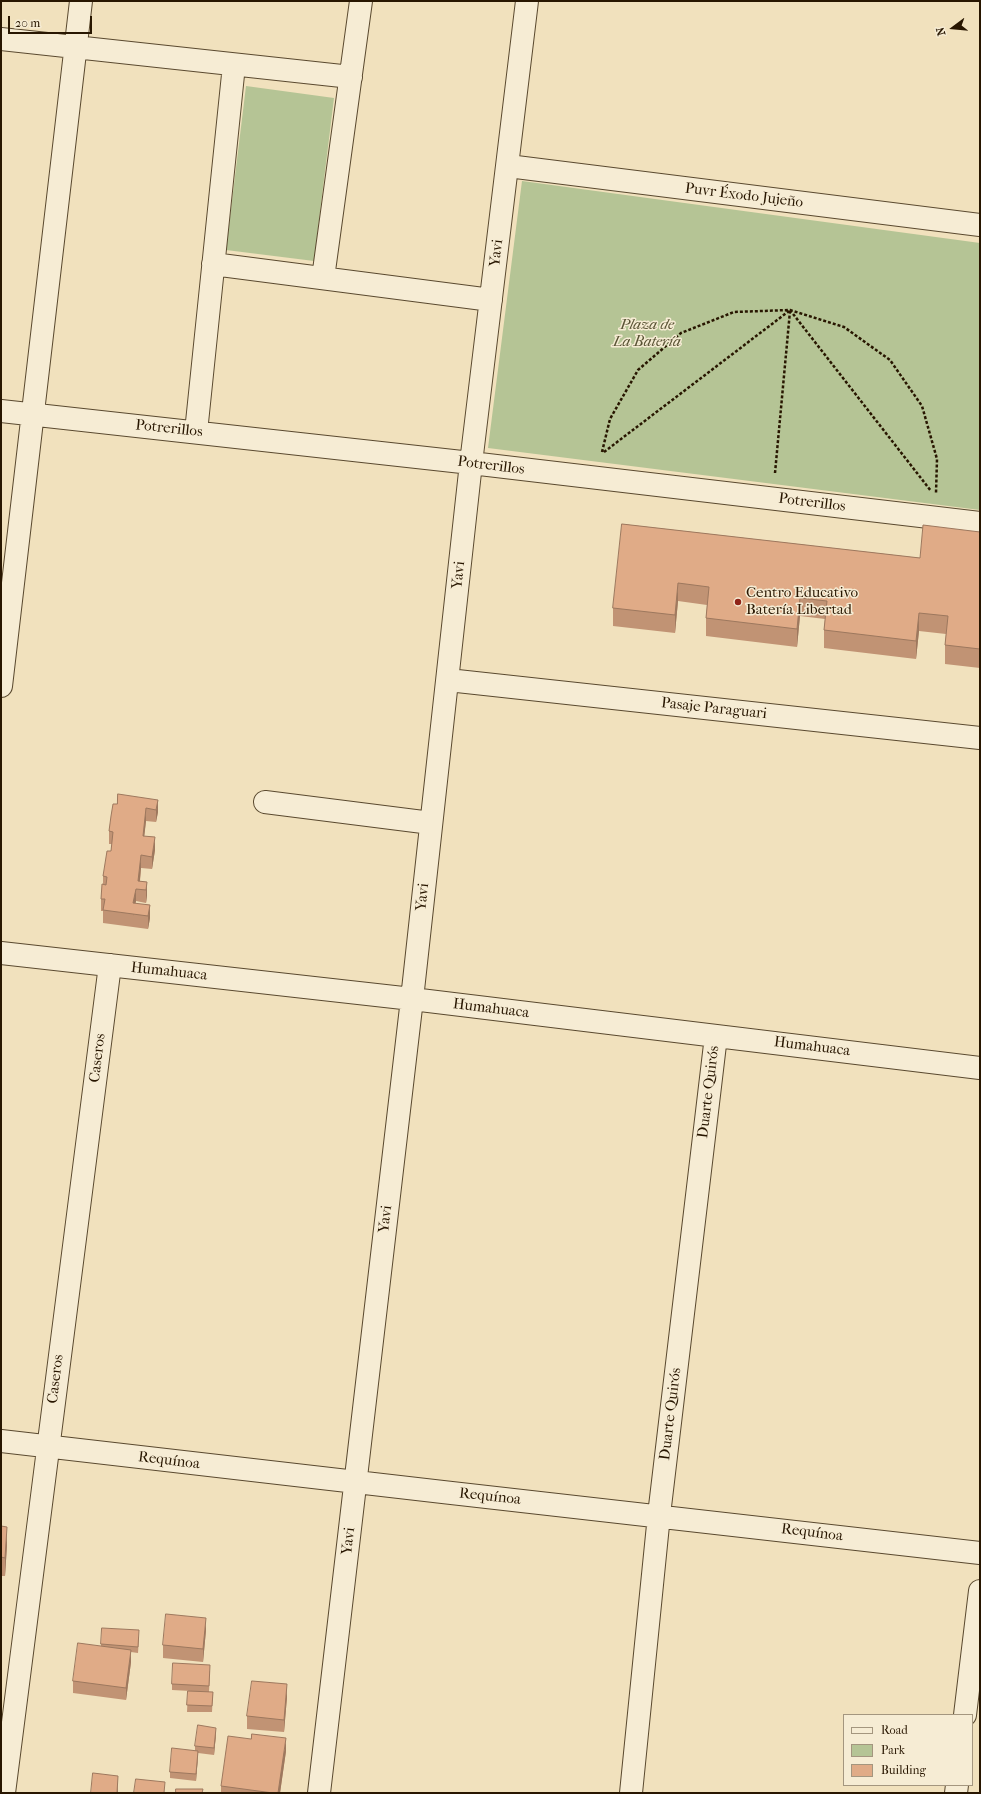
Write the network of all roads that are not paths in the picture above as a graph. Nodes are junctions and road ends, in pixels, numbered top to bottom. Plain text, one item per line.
1 (81, 1) edge
2 (361, 1) edge
3 (527, 1) edge
4 (1, 40) edge
5 (76, 48) junction
6 (234, 65) junction
7 (351, 77) junction
8 (508, 166) junction
9 (980, 225) edge
10 (213, 264) junction
11 (323, 278) junction
12 (492, 300) junction
13 (1, 411) edge
14 (32, 415) junction
15 (196, 432) junction
16 (472, 463) junction
17 (980, 523) edge
18 (448, 680) junction
19 (1, 686) edge
20 (980, 738) edge
21 (265, 802) dead end
22 (431, 823) junction
23 (1, 953) edge
24 (110, 965) junction
25 (412, 999) junction
26 (716, 1036) junction
27 (980, 1068) edge
28 (1, 1441) edge
29 (47, 1446) junction
30 (355, 1483) junction
31 (659, 1515) junction
32 (980, 1553) edge
33 (980, 1591) edge
34 (965, 1714) edge
35 (4, 1793) edge
36 (319, 1793) edge
37 (631, 1793) edge

1 - 5 street
2 - 7 street
3 - 8 street, Yavi
4 - 5 street
5 - 6 street
5 - 14 street
6 - 7 street
6 - 10 street
7 - 11 street
8 - 9 street, Puvr Éxodo Jujeño
8 - 12 street, Yavi
10 - 11 street
10 - 15 street
11 - 12 street
12 - 16 street, Yavi
13 - 14 street, Potrerillos
14 - 15 street, Potrerillos
14 - 19 street
15 - 16 street, Potrerillos
16 - 17 street, Potrerillos
16 - 18 street, Yavi
18 - 20 street, Pasaje Paraguari
18 - 22 street, Yavi
21 - 22 street
22 - 25 street, Yavi
23 - 24 street, Humahuaca
24 - 25 street, Humahuaca
24 - 29 street, Caseros
25 - 26 street, Humahuaca
25 - 30 street, Yavi
26 - 27 street, Humahuaca
26 - 31 street, Duarte Quirós
28 - 29 street, Requínoa
29 - 30 street, Requínoa
29 - 35 street, Caseros
30 - 31 street, Requínoa
30 - 36 street, Yavi
31 - 32 street, Requínoa
31 - 37 street, Duarte Quirós
33 - 34 street

